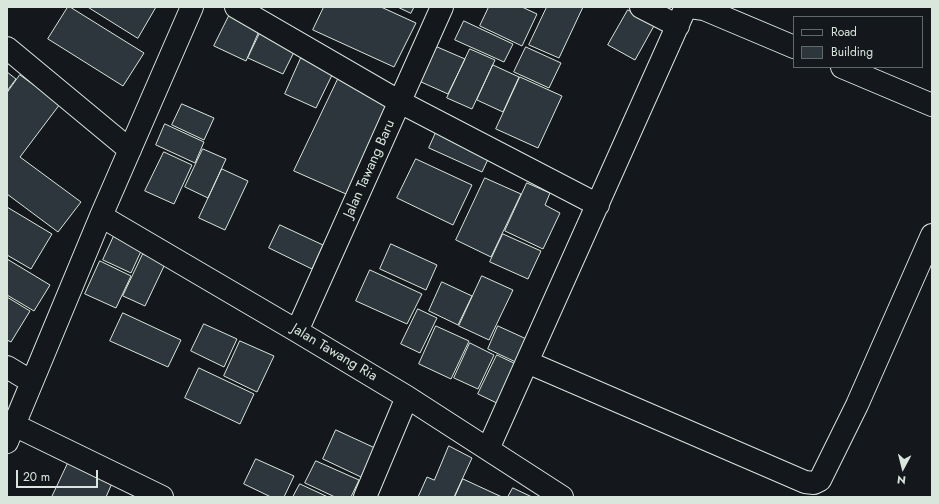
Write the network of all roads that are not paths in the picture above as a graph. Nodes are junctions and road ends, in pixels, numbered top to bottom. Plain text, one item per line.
1 (192, 7) edge
2 (236, 7) edge
3 (442, 7) edge
4 (641, 7) edge
5 (678, 26) junction
6 (793, 47) edge
7 (7, 48) edge
8 (844, 68) edge
9 (400, 102) junction
10 (932, 105) edge
11 (130, 150) junction
12 (598, 205) junction
13 (101, 216) junction
14 (932, 235) edge
15 (297, 330) junction
16 (527, 362) junction
17 (7, 367) edge
18 (32, 382) junction
19 (407, 397) junction
20 (10, 434) edge
21 (488, 449) junction
22 (162, 497) edge
23 (365, 497) edge
24 (562, 497) edge

1 - 11 street
2 - 9 street
3 - 9 street, Jalan Tawang Baru
4 - 5 street
5 - 6 street
5 - 12 street
7 - 11 street
8 - 10 street
9 - 12 street
9 - 15 street, Jalan Tawang Baru
11 - 13 street
12 - 16 street
13 - 15 street, Jalan Tawang Ria
13 - 18 street
14 - 16 street
15 - 19 street, Jalan Tawang Ria
16 - 21 street
17 - 18 street
18 - 20 street
19 - 21 street, Jalan Tawang Ria
19 - 23 street
20 - 22 street
21 - 24 street, Jalan Tawang Ria

